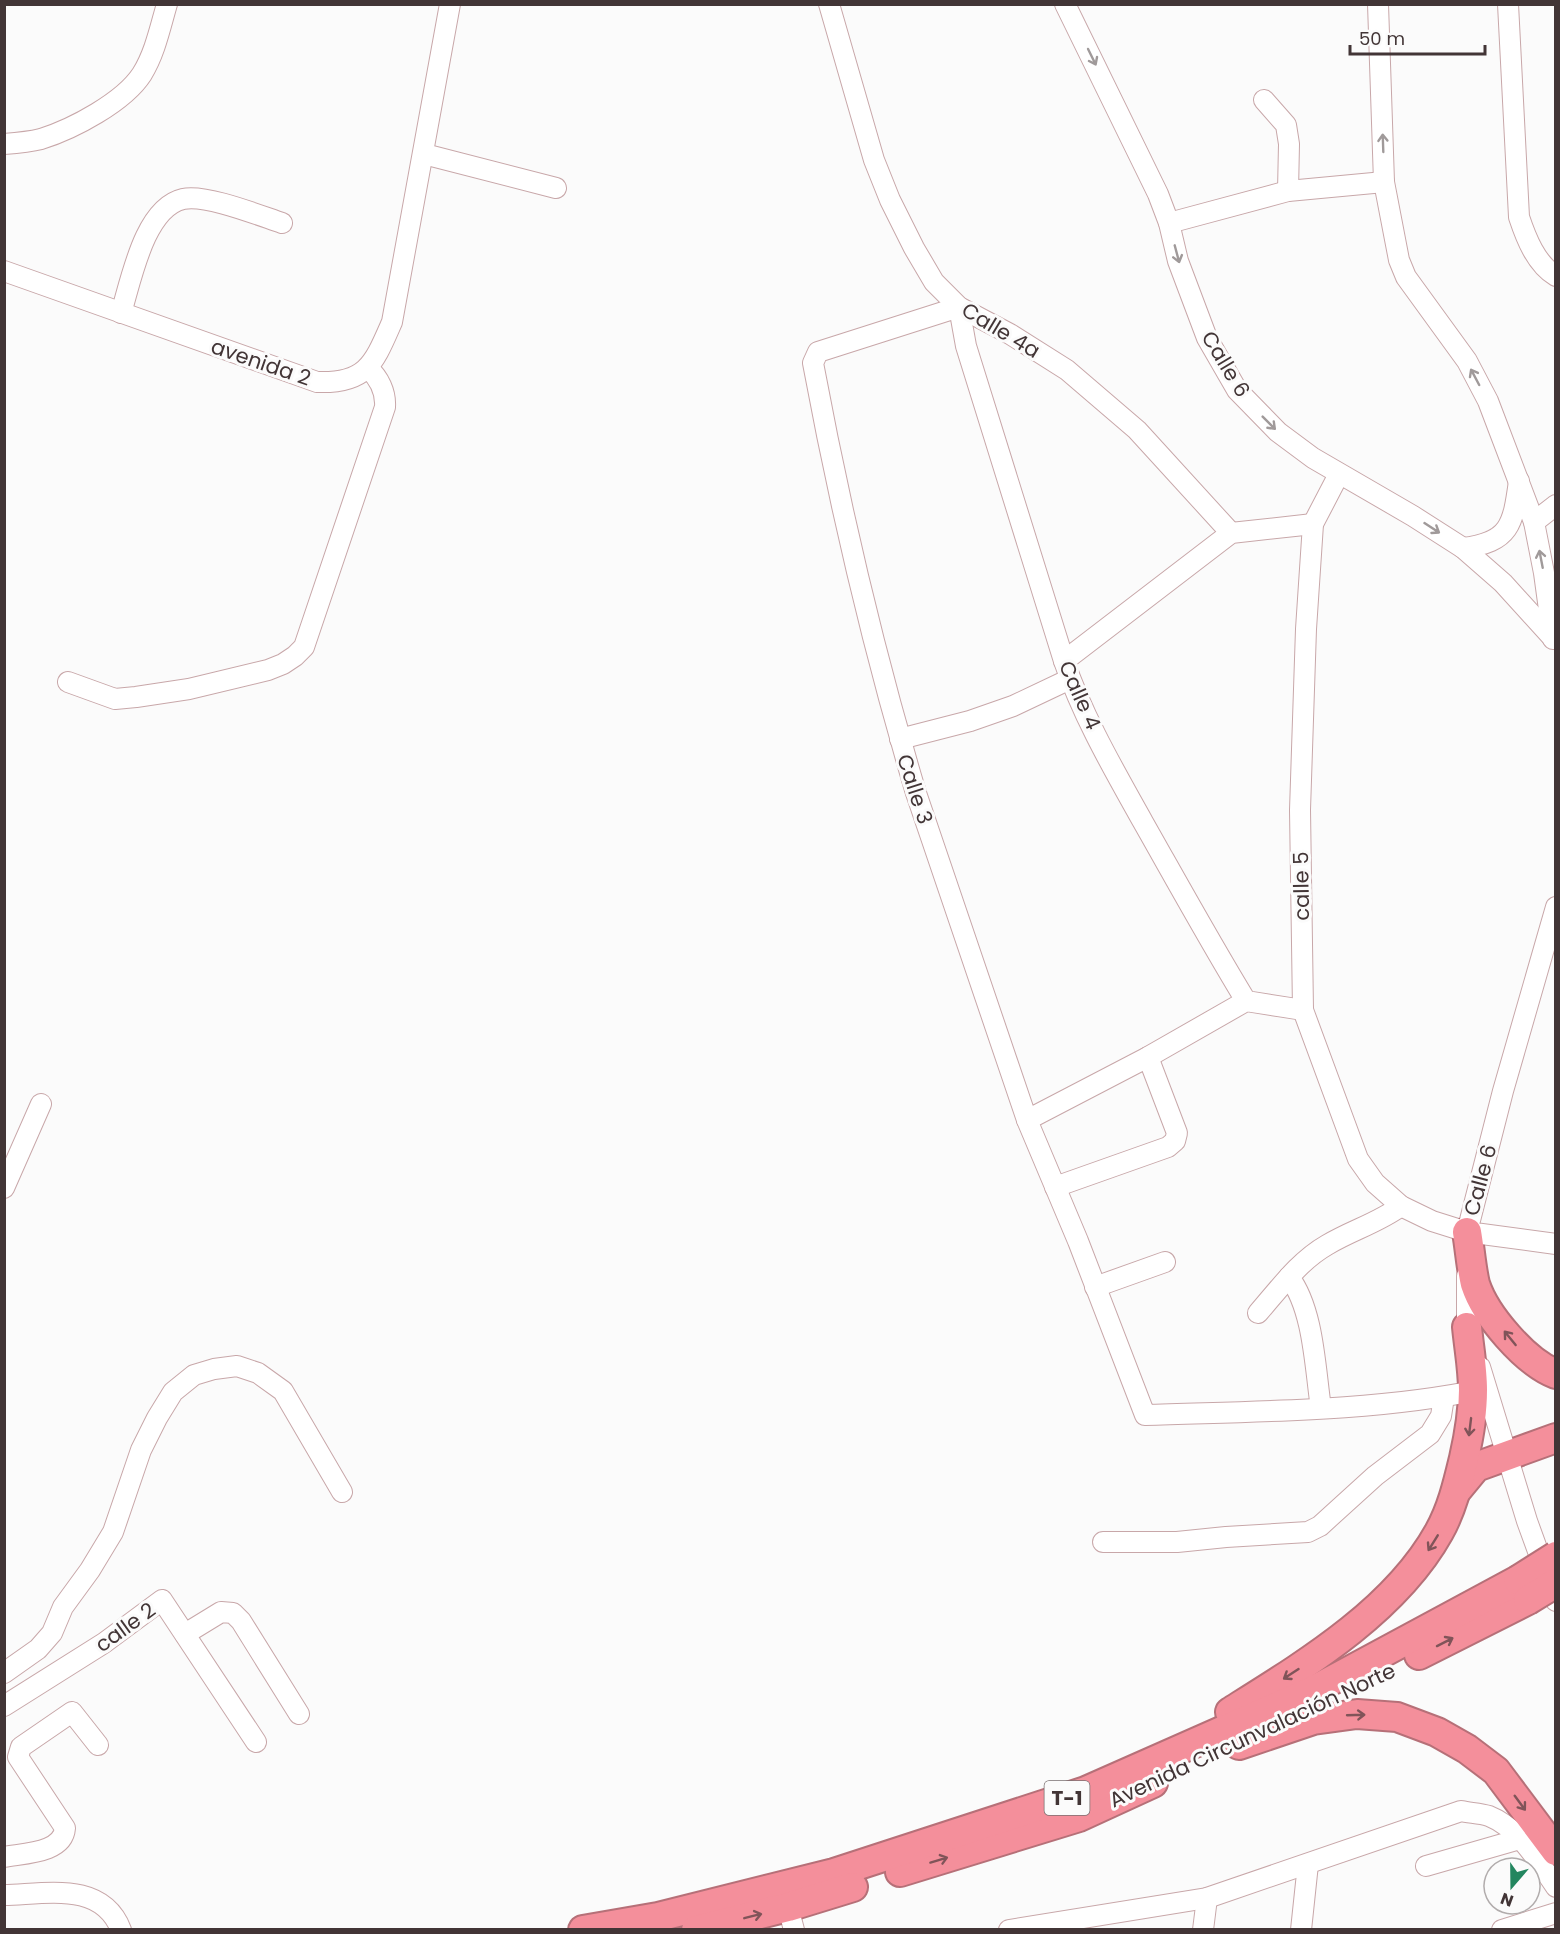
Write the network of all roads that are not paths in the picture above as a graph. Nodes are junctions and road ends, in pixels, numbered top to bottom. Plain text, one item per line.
1 (167, 4) edge
2 (450, 4) edge
3 (829, 4) edge
4 (1065, 4) edge
5 (1378, 4) edge
6 (1508, 4) edge
7 (1264, 99) dead end
8 (4, 144) edge
9 (424, 154) junction
10 (1384, 182) junction
11 (555, 188) dead end
12 (1288, 191) junction
13 (282, 223) dead end
14 (1169, 223) junction
15 (4, 271) edge
16 (1556, 276) edge
17 (959, 307) junction
18 (121, 313) junction
19 (368, 368) junction
20 (1339, 474) junction
21 (1519, 481) junction
22 (1556, 505) edge
23 (1534, 522) junction
24 (1313, 524) junction
25 (1231, 533) junction
26 (1462, 548) junction
27 (1551, 590) edge
28 (1554, 642) edge
29 (1067, 670) junction
30 (68, 682) dead end
31 (900, 739) junction
32 (1556, 907) edge
33 (1246, 1001) junction
34 (1303, 1010) junction
35 (1148, 1057) junction
36 (41, 1104) dead end
37 (1027, 1120) junction
38 (1055, 1187) junction
39 (4, 1188) edge
40 (1401, 1206) junction
41 (1467, 1232) junction
42 (1556, 1244) edge
43 (1165, 1262) dead end
44 (1289, 1277) junction
45 (1095, 1287) junction
46 (1258, 1313) dead end
47 (1467, 1327) joint
48 (1556, 1374) edge
49 (1480, 1389) junction
50 (1444, 1397) junction
51 (1321, 1408) junction
52 (1556, 1438) edge
53 (1509, 1455) junction
54 (1457, 1490) junction
55 (342, 1492) dead end
56 (1103, 1542) dead end
57 (1556, 1556) edge
58 (1556, 1583) edge
59 (1534, 1594) edge
60 (184, 1634) junction
61 (4, 1673) edge
62 (4, 1706) edge
63 (299, 1714) dead end
64 (256, 1742) dead end
65 (98, 1745) dead end
66 (1239, 1745) junction
67 (1152, 1762) junction
68 (1520, 1839) junction
69 (1556, 1851) edge
70 (4, 1857) edge
71 (1308, 1864) junction
72 (1426, 1866) dead end
73 (1556, 1887) edge
74 (4, 1894) edge
75 (1207, 1898) junction
76 (1556, 1913) edge
77 (791, 1918) edge
78 (121, 1929) edge
79 (583, 1929) edge
80 (696, 1929) edge
81 (1009, 1929) edge
82 (1203, 1929) edge
83 (1301, 1929) edge
84 (1502, 1929) edge

1 - 8 street
2 - 9 street
3 - 17 street, Calle 4a
4 -> 14 street, Calle 6
10 -> 5 street, Calle 6
6 - 16 street
7 - 12 street
9 - 11 street
9 - 19 street
10 - 12 street
21 -> 10 street, Calle 6
12 - 14 street
13 - 18 street
14 -> 20 street, Calle 6
15 - 18 street, avenida 2
17 - 25 street, Calle 4a
17 - 29 street, Calle 4
17 - 31 street, Calle 3
18 - 19 street, avenida 2
19 - 30 street
20 - 24 street, calle 5
20 -> 26 street, Calle 6
21 - 23 street, Calle 6
21 - 26 street
22 - 23 street
27 -> 23 street, Calle 6
24 - 25 street
24 - 34 street, calle 5
25 - 29 street
26 - 28 street, Calle 6
27 - 28 street, Calle 6
29 - 31 street
29 - 33 street, Calle 4
31 - 37 street, Calle 3
32 - 41 street, Calle 6
33 - 34 street
33 - 35 street
34 - 40 street, calle 5
35 - 37 street
35 - 38 street
36 - 39 street
37 - 38 street, Calle 3
38 - 45 street, Calle 3
40 - 41 street, calle 5
40 - 44 street
41 - 42 street, calle 5
41 - 47 street, Calle 6
48 -> 41 highway
43 - 45 street
44 - 46 street
44 - 51 street
45 - 51 street, Calle 3
47 - 49 highway
49 - 50 street
49 - 53 street
49 -> 54 highway
50 - 51 street
50 - 56 street
52 - 53 highway
53 - 54 highway
53 - 59 street
54 -> 67 highway
55 - 61 street
57 - 59 highway, Avenida Circunvalación Norte / T-1, bridge
58 - 59 highway, Avenida Circunvalación Norte / T-1, bridge
66 -> 59 highway, Avenida Circunvalación Norte / T-1
59 - 67 highway, Avenida Circunvalación Norte / T-1
60 - 62 street, calle 2
60 - 63 street
60 - 64 street, calle 2
65 - 70 street
66 -> 69 highway
77 -> 66 highway, Avenida Circunvalación Norte / T-1
67 - 79 highway, Avenida Circunvalación Norte / T-1
68 - 71 street
68 - 72 street
68 - 73 street
71 - 75 street
71 - 83 street
74 - 78 street
75 - 81 street
75 - 82 street
76 - 84 street
80 -> 77 highway, Avenida Circunvalación Norte / T-1

